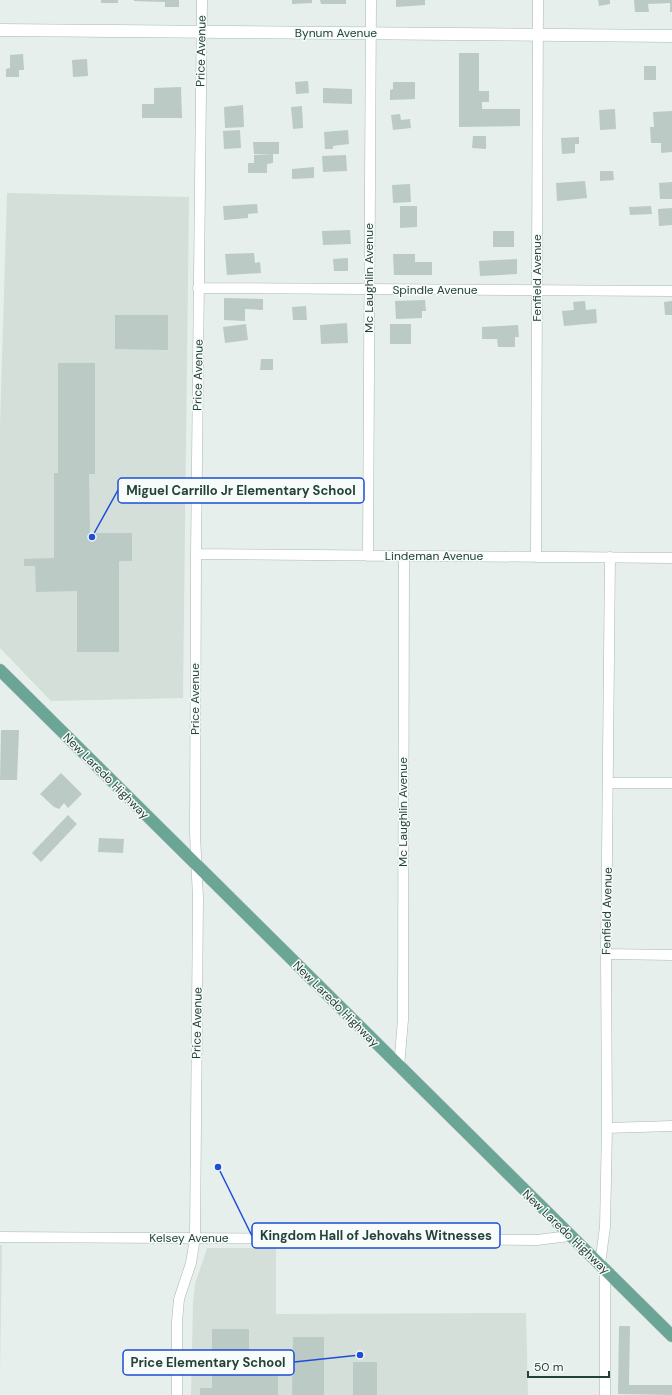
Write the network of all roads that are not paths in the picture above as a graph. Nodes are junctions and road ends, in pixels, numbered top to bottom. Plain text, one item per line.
1 (202, 0) edge
2 (370, 0) edge
3 (538, 0) edge
4 (0, 30) edge
5 (201, 32) junction
6 (370, 33) junction
7 (537, 34) junction
8 (672, 36) edge
9 (198, 288) junction
10 (369, 290) junction
11 (537, 290) junction
12 (672, 291) edge
13 (196, 554) junction
14 (368, 556) junction
15 (404, 556) junction
16 (536, 557) junction
17 (610, 557) junction
18 (672, 558) edge
19 (0, 670) edge
20 (608, 783) junction
21 (672, 783) edge
22 (196, 866) junction
23 (606, 954) junction
24 (672, 954) edge
25 (399, 1067) junction
26 (672, 1126) edge
27 (607, 1128) junction
28 (569, 1236) junction
29 (0, 1237) edge
30 (195, 1238) junction
31 (602, 1267) junction
32 (672, 1336) edge
33 (177, 1395) edge
34 (605, 1395) edge

1 - 5 street, Price Avenue
2 - 6 street, Mc Laughlin Avenue
3 - 7 street, Fenfield Avenue
4 - 5 main road, Bynum Avenue
5 - 6 main road, Bynum Avenue
5 - 9 street, Price Avenue
6 - 7 main road, Bynum Avenue
6 - 10 street, Mc Laughlin Avenue
7 - 8 main road, Bynum Avenue
7 - 11 street, Fenfield Avenue
9 - 10 street, Spindle Avenue
9 - 13 street, Price Avenue
10 - 11 street, Spindle Avenue
10 - 14 street, Mc Laughlin Avenue
11 - 12 street, Spindle Avenue
11 - 16 street, Fenfield Avenue
13 - 14 street, Lindeman Avenue
13 - 22 street, Price Avenue
14 - 15 street, Lindeman Avenue
15 - 16 street, Lindeman Avenue
15 - 25 street, Mc Laughlin Avenue
16 - 17 street, Lindeman Avenue
17 - 18 street, Lindeman Avenue
17 - 20 street, Fenfield Avenue
19 - 22 main road, New Laredo Highway
20 - 21 street
20 - 23 street, Fenfield Avenue
22 - 25 main road, New Laredo Highway
22 - 30 street, Price Avenue
23 - 24 street
23 - 27 street, Fenfield Avenue
25 - 28 main road, New Laredo Highway
26 - 27 street
27 - 31 street, Fenfield Avenue
28 - 30 street, Kelsey Avenue
28 - 31 main road, New Laredo Highway
29 - 30 street, Kelsey Avenue
30 - 33 street, Price Avenue
31 - 32 main road, New Laredo Highway
31 - 34 street, Fenfield Avenue

